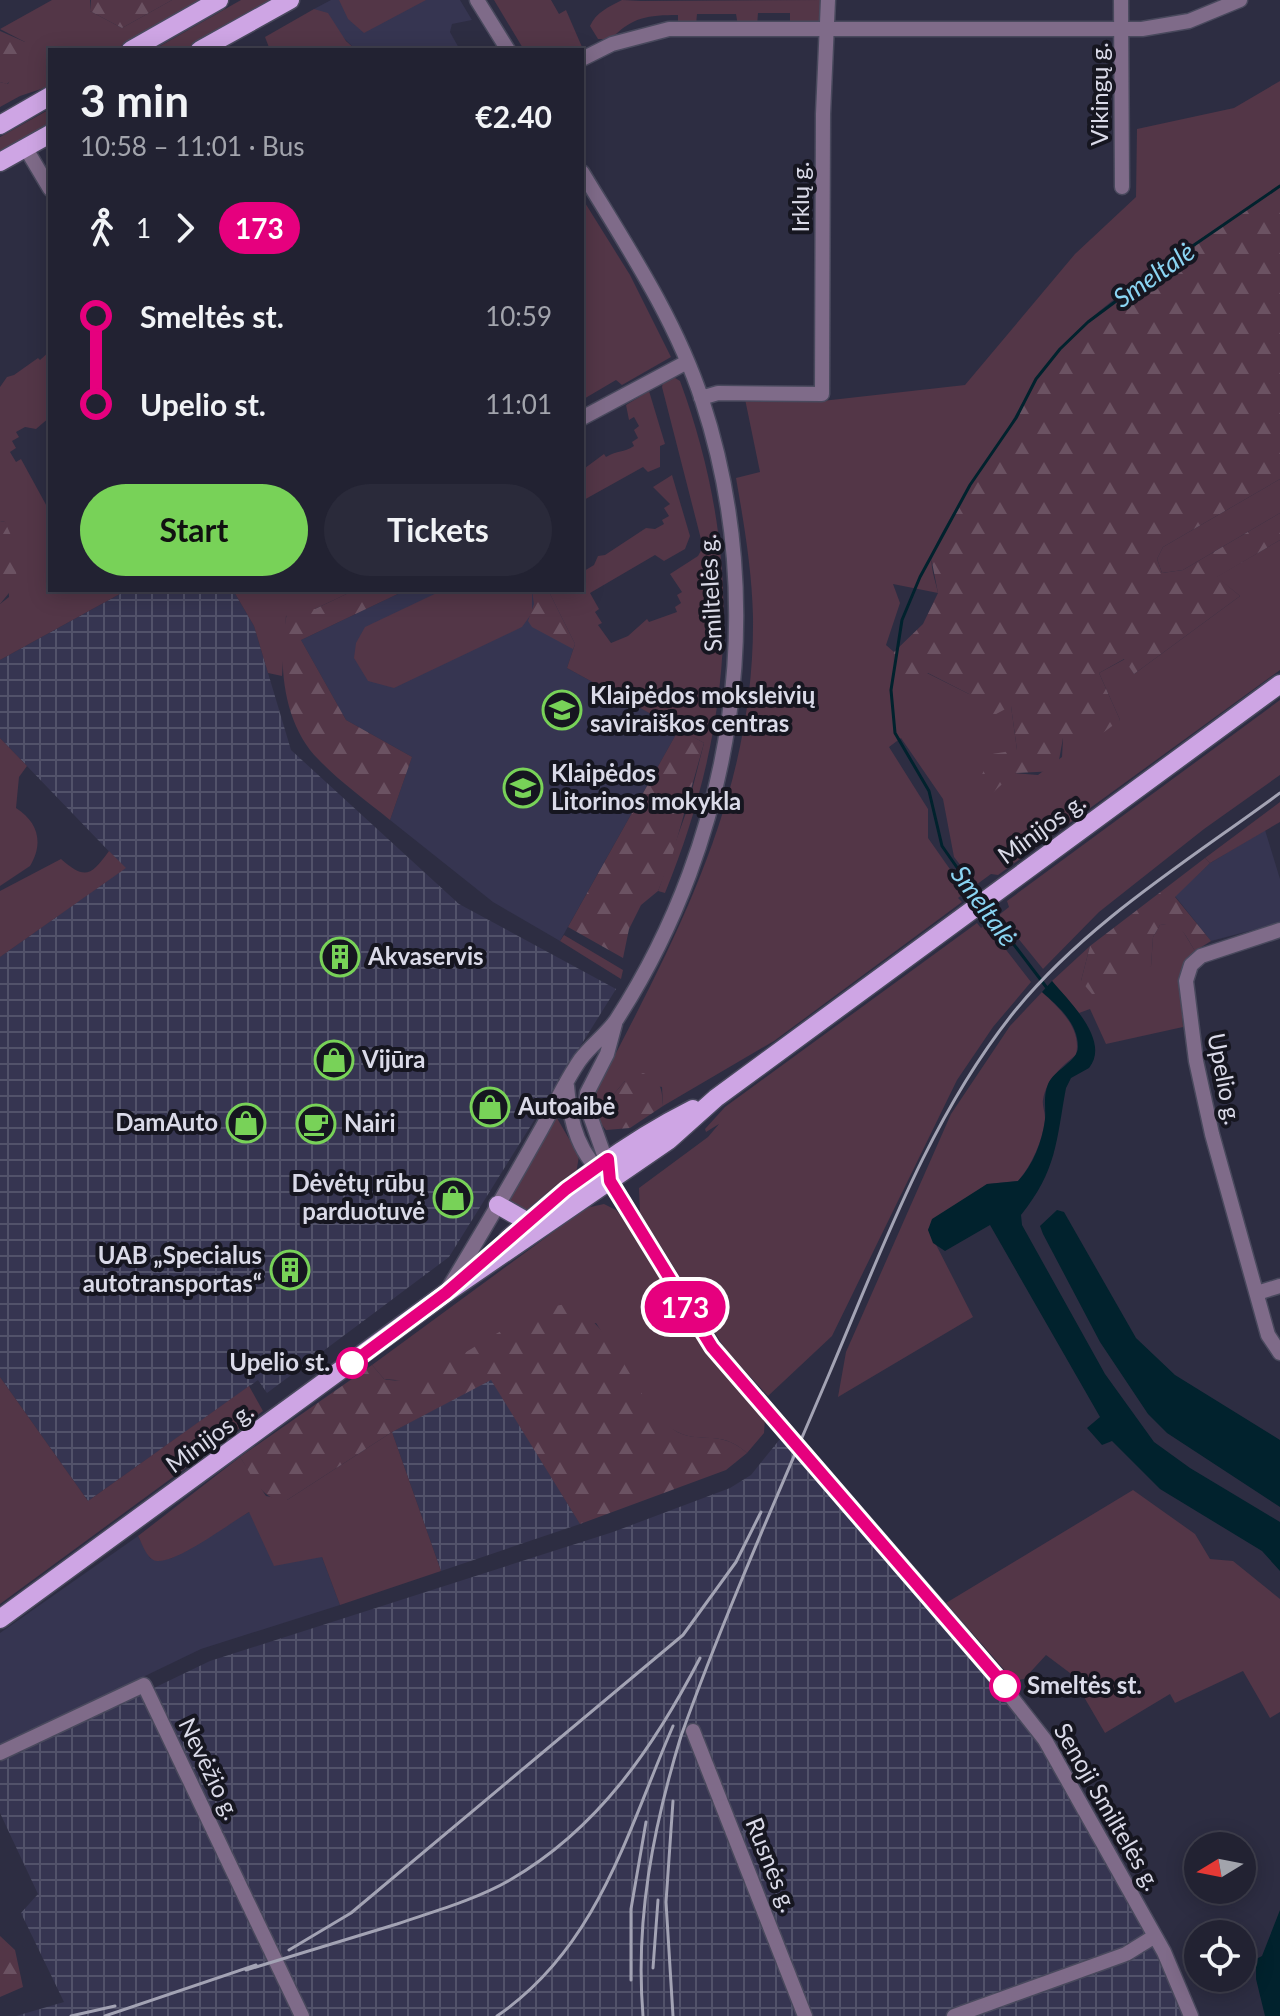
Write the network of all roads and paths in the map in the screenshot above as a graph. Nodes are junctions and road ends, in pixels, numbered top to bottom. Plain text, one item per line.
1 (219, 0) edge
2 (290, 0) edge
3 (477, 0) edge
4 (828, 0) edge
5 (1121, 0) edge
6 (1240, 0) edge
7 (1121, 30) junction
8 (828, 32) junction
9 (135, 48) edge
10 (204, 48) edge
11 (507, 48) edge
12 (584, 58) edge
13 (48, 97) edge
14 (0, 125) edge
15 (48, 135) edge
16 (25, 147) junction
17 (0, 162) edge
18 (584, 175) edge
19 (48, 186) edge
20 (1122, 187) dead end
21 (687, 362) junction
22 (701, 398) junction
23 (584, 417) edge
24 (1280, 684) edge
25 (1280, 930) edge
26 (616, 1020) junction
27 (567, 1085) junction
28 (716, 1098) junction
29 (602, 1164) junction
30 (610, 1181) junction
31 (498, 1205) junction
32 (528, 1222) junction
33 (1280, 1286) edge
34 (446, 1293) junction
35 (1257, 1293) junction
36 (1280, 1353) edge
37 (0, 1619) edge
38 (693, 1731) dead end
39 (0, 1753) edge
40 (1155, 1936) junction
41 (302, 2016) edge
42 (805, 2016) edge
43 (954, 2016) edge
44 (1191, 2016) edge

1 - 9 main road
2 - 10 main road
3 - 11 street
4 - 8 street, Irklų g.
5 - 7 street, Vikingų g.
6 - 7 street
7 - 8 street
7 - 20 street, Vikingų g.
8 - 12 street
8 - 22 street, Irklų g.
13 - 14 main road
15 - 16 main road
16 - 17 main road
16 - 19 street
18 - 21 street, Smiltelės g.
21 - 22 street, Smiltelės g.
21 - 23 street
22 - 26 street, Smiltelės g.
24 - 28 main road, Minijos g.
25 - 35 street, Upelio g.
26 - 27 street
26 - 29 street
27 - 29 street
27 - 31 street
28 - 29 main road, Minijos g.
28 - 30 main road, Minijos g.
29 - 30 street
29 - 32 main road, Minijos g.
30 - 34 main road, Minijos g.
30 - 40 street, Senoji Smiltelės g.
31 - 32 main road
31 - 34 street
32 - 34 main road, Minijos g.
33 - 35 street
34 - 37 main road, Minijos g.
35 - 36 street, Upelio g.
38 - 42 street, Rusnės g.
39 - 41 street, Nevėžio g.
40 - 43 street
40 - 44 street, Senoji Smiltelės g.

